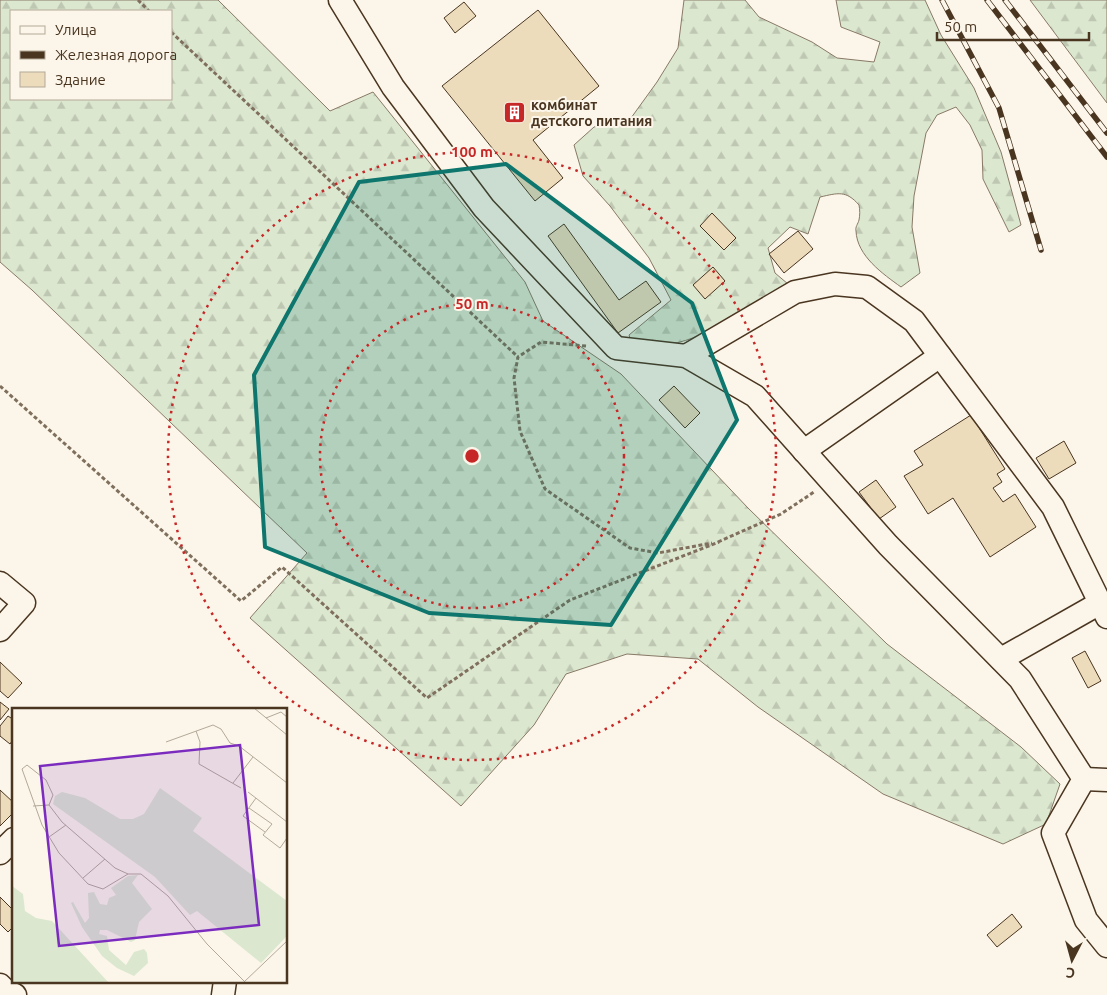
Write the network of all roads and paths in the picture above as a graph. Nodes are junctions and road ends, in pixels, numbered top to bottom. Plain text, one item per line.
1 (138, 0) edge
2 (340, 0) edge
3 (148, 10) edge
4 (172, 33) edge
5 (616, 348) junction
6 (686, 356) junction
7 (940, 356) junction
8 (518, 357) junction
9 (0, 386) edge
10 (804, 450) junction
11 (831, 481) junction
12 (719, 542) junction
13 (0, 583) edge
14 (1104, 610) edge
15 (0, 630) edge
16 (1000, 659) junction
17 (1084, 779) junction
18 (1107, 780) edge
19 (12, 841) edge
20 (0, 853) edge
21 (1107, 946) edge
22 (225, 982) edge
23 (0, 985) edge
24 (15, 995) edge
25 (223, 995) edge

1 - 3 path
2 - 5 lane
4 - 8 path
5 - 6 lane
5 - 8 path
6 - 7 lane
6 - 10 lane
7 - 10 lane
7 - 14 lane
8 - 12 path
9 - 12 path
10 - 11 lane
11 - 12 path
11 - 16 lane
13 - 15 lane
14 - 16 lane
16 - 17 lane
17 - 18 lane
17 - 21 lane
19 - 20 lane
22 - 25 lane
23 - 24 lane

